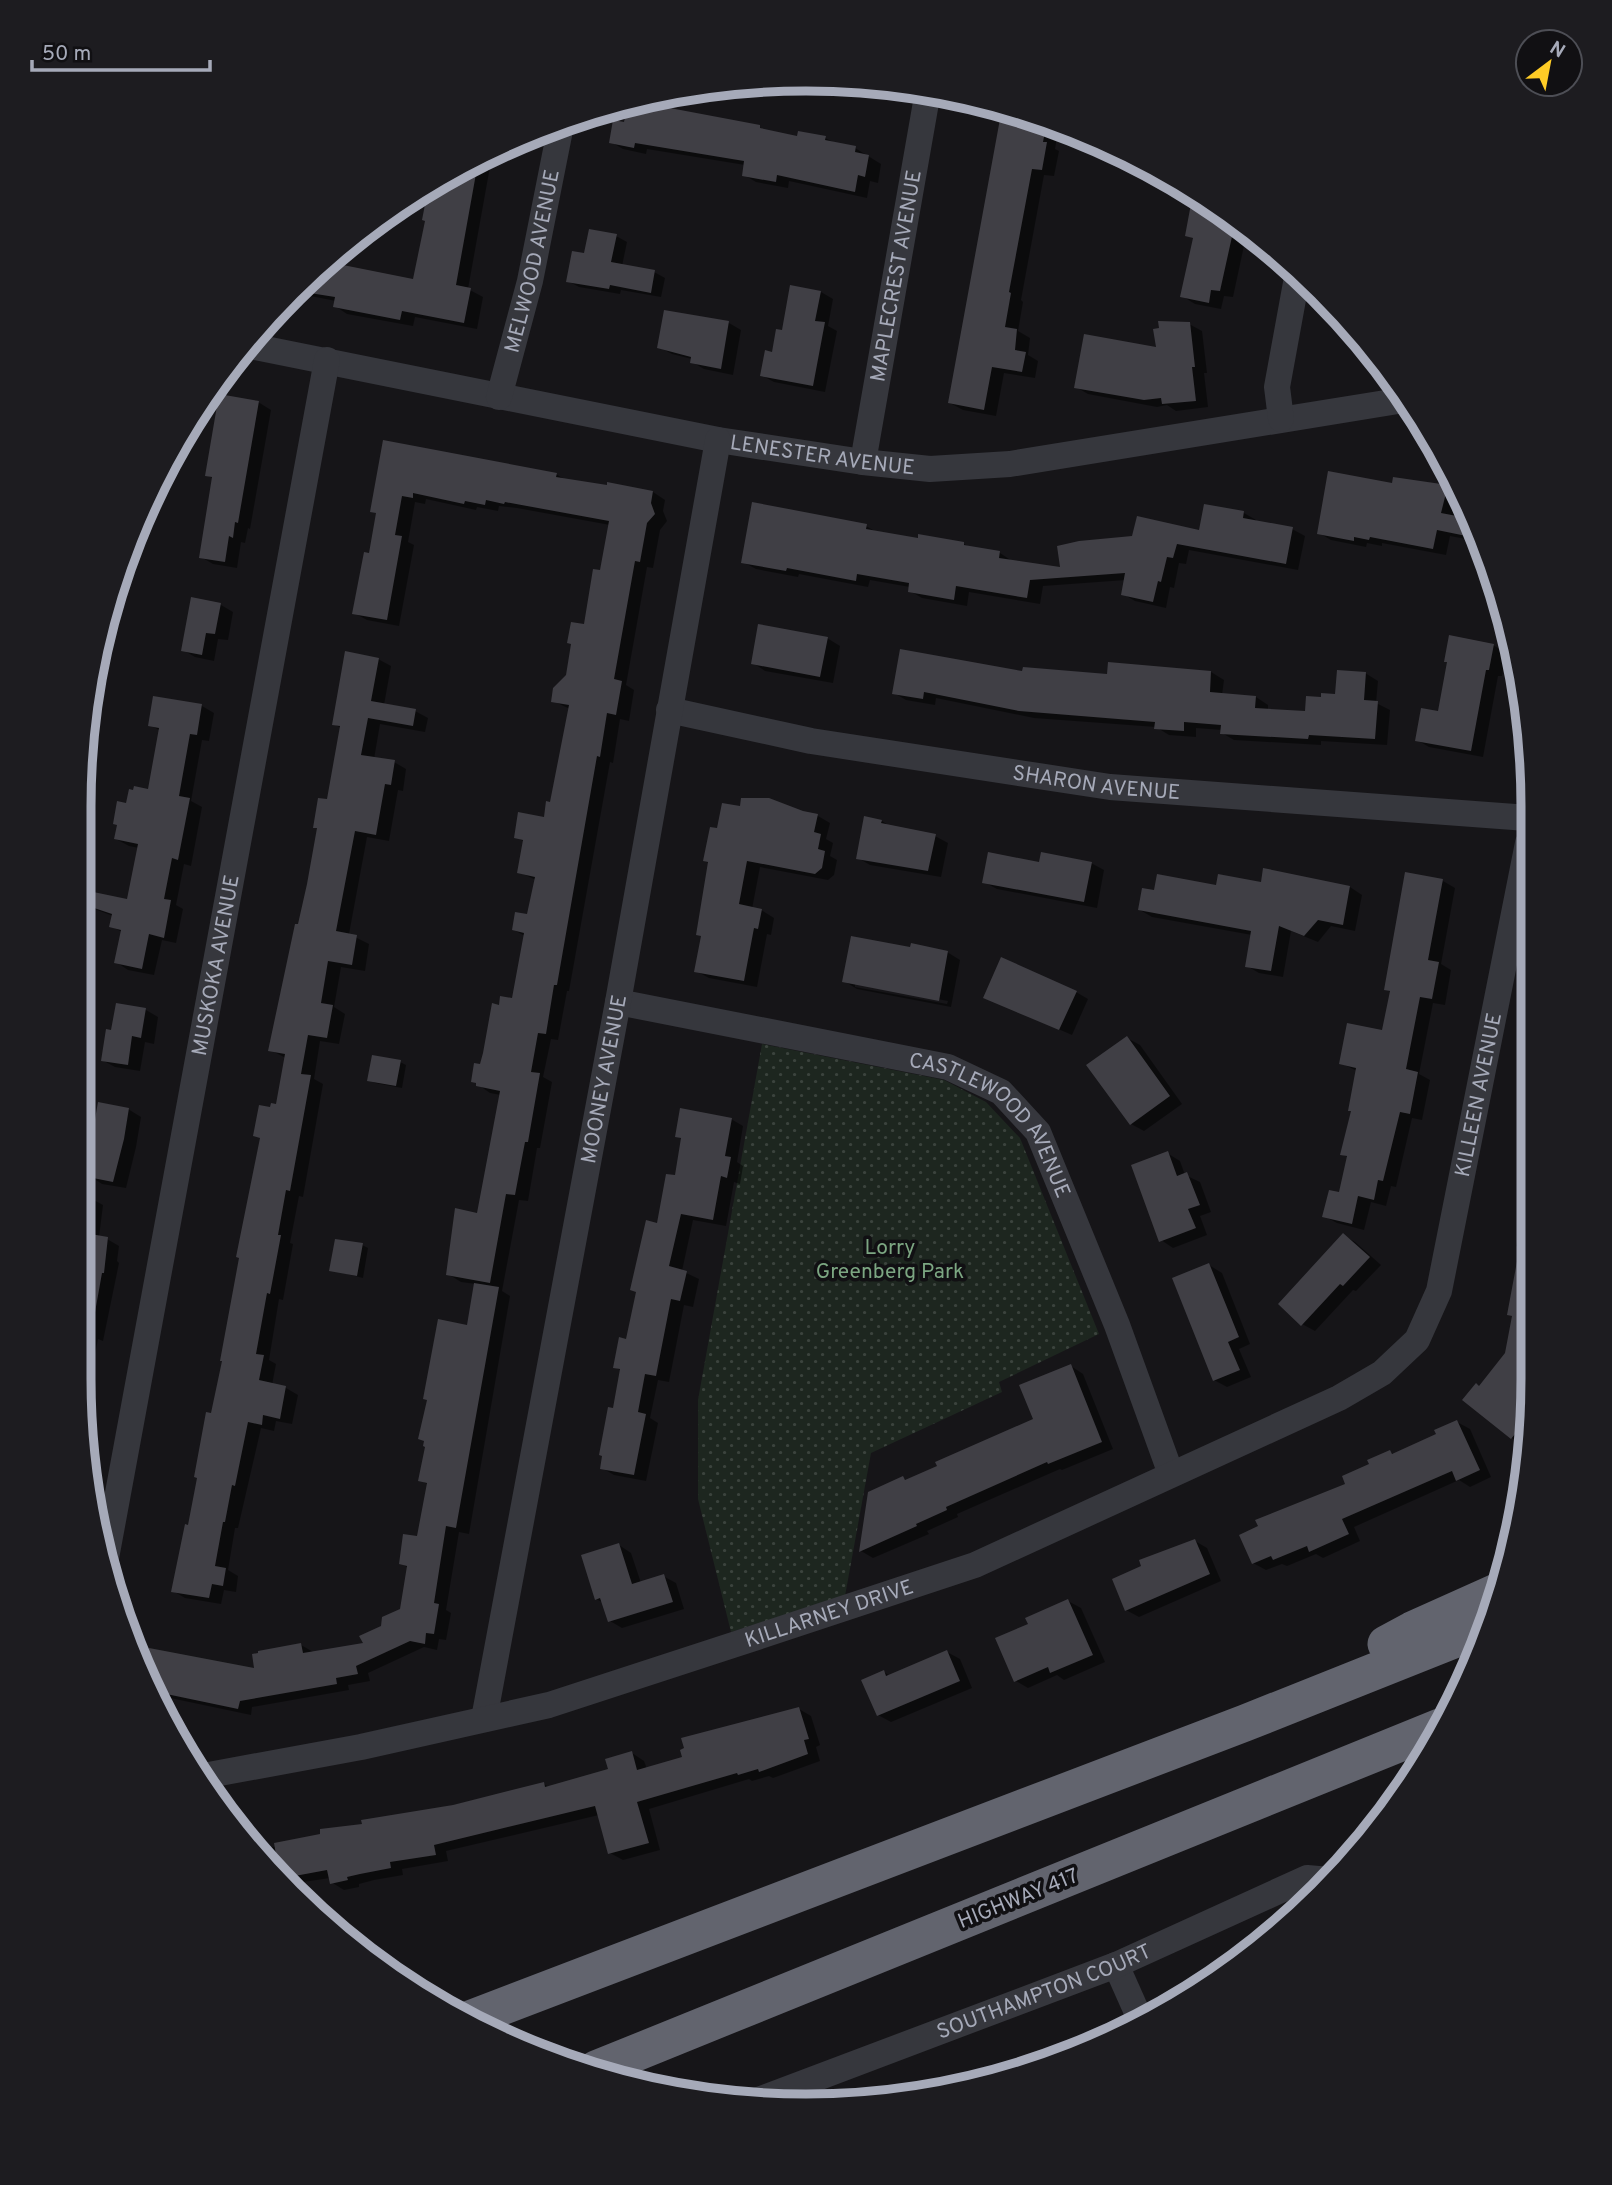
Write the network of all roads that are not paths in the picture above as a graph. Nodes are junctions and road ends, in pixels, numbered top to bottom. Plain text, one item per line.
1 (926, 102) edge
2 (559, 135) edge
3 (1295, 284) edge
4 (258, 347) edge
5 (327, 360) junction
6 (499, 397) junction
7 (1395, 401) edge
8 (1281, 419) junction
9 (718, 440) junction
10 (863, 462) junction
11 (669, 710) junction
12 (1521, 817) edge
13 (1521, 878) edge
14 (618, 1002) junction
15 (1416, 1340) joint
16 (1171, 1474) junction
17 (110, 1539) edge
18 (1487, 1596) edge
19 (1475, 1631) edge
20 (484, 1719) junction
21 (1245, 1723) junction
22 (1428, 1732) edge
23 (210, 1775) edge
24 (1318, 1879) edge
25 (1116, 1965) junction
26 (1137, 2012) edge
27 (480, 2015) edge
28 (605, 2065) edge
29 (778, 2093) edge

1 - 10 street, MAPLECREST AVENUE
2 - 6 street, MELWOOD AVENUE
3 - 8 street
4 - 5 street, LENESTER AVENUE
5 - 6 street, LENESTER AVENUE
5 - 17 street, MUSKOKA AVENUE
6 - 9 street, LENESTER AVENUE
7 - 8 street, LENESTER AVENUE
8 - 10 street, LENESTER AVENUE
9 - 10 street, LENESTER AVENUE
9 - 11 street, MOONEY AVENUE
11 - 12 street, SHARON AVENUE
11 - 14 street, MOONEY AVENUE
13 - 15 street, KILLEEN AVENUE
14 - 16 street, CASTLEWOOD AVENUE
14 - 20 street, MOONEY AVENUE
15 - 16 street, KILLARNEY DRIVE
16 - 20 street, KILLARNEY DRIVE
18 - 21 highway
19 - 21 highway
20 - 23 street, KILLARNEY DRIVE
21 - 27 highway
22 - 28 highway, HIGHWAY 417
24 - 25 street, SOUTHAMPTON COURT
25 - 26 street
25 - 29 street, SOUTHAMPTON COURT

